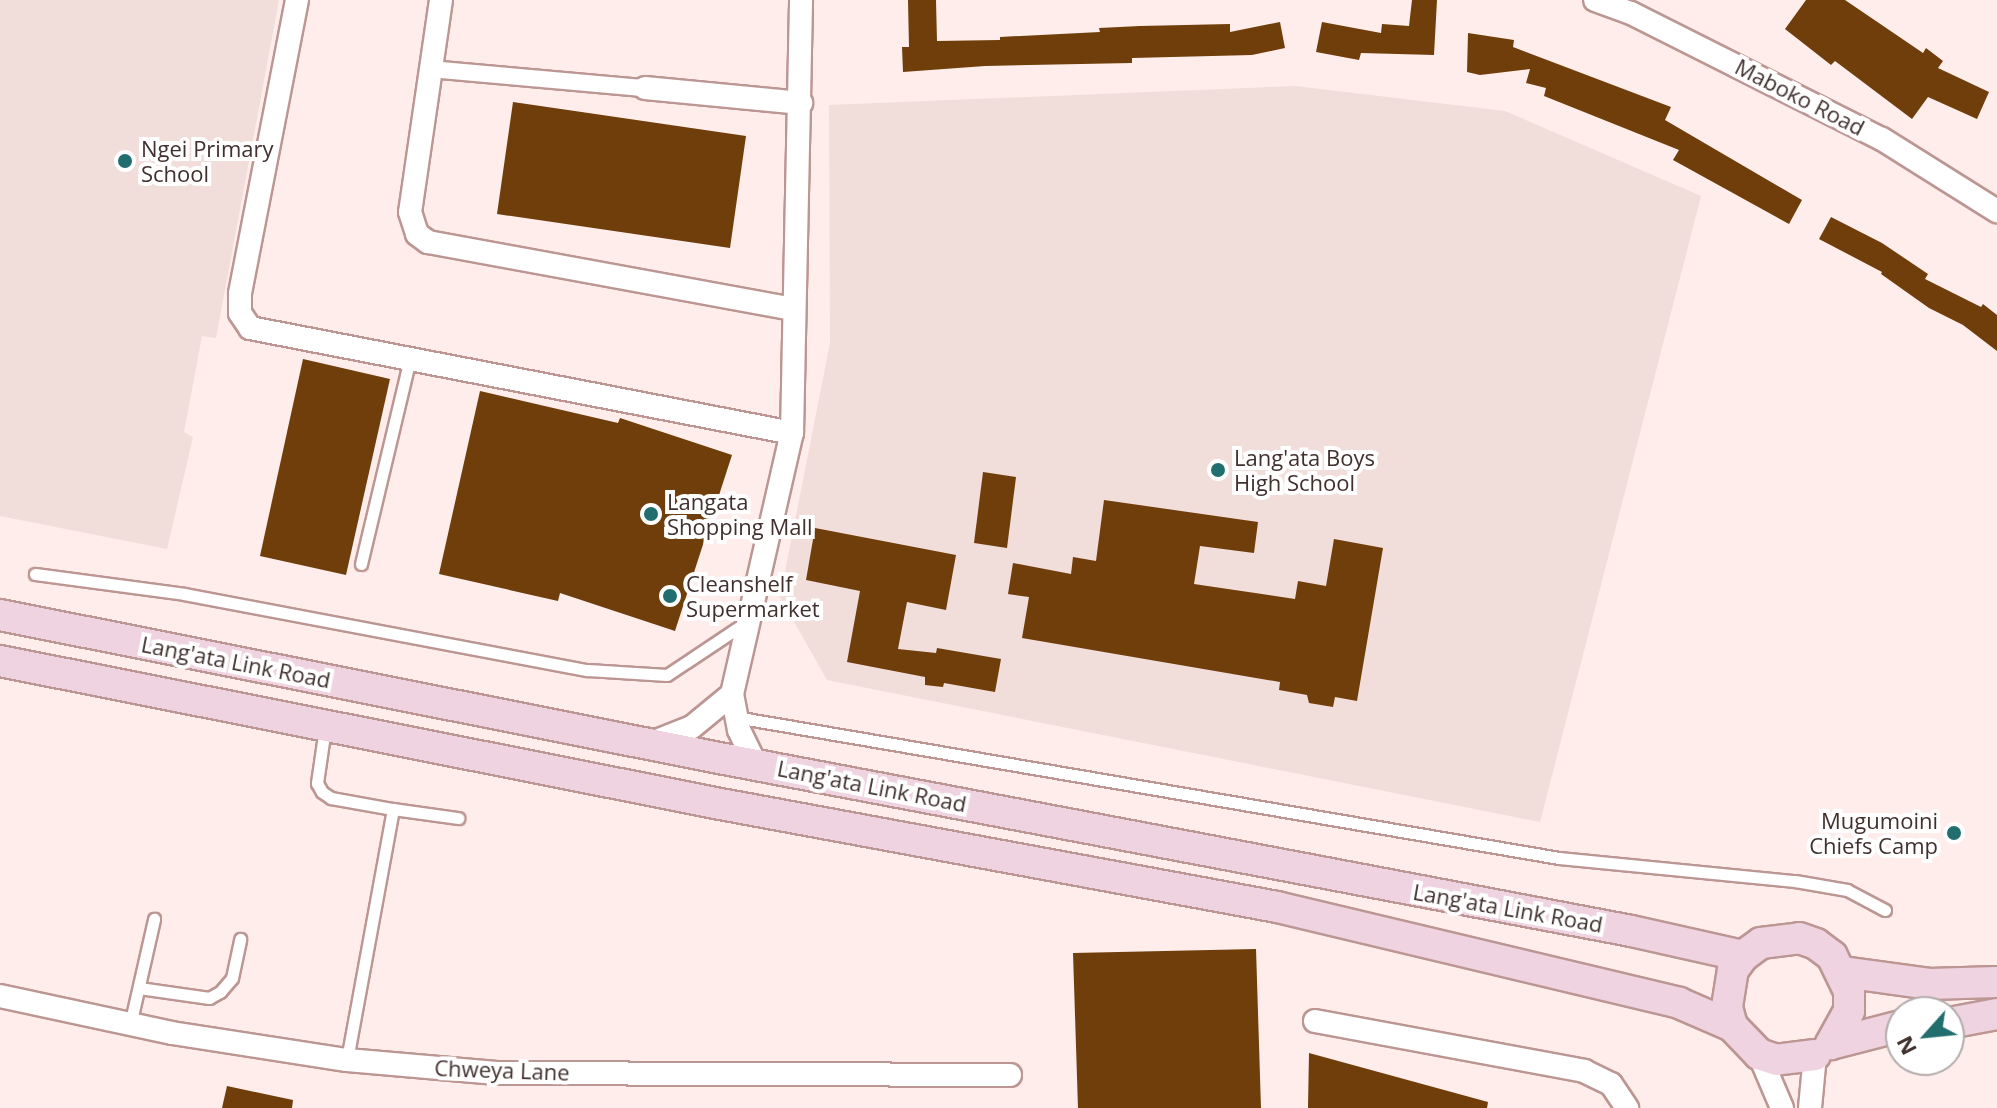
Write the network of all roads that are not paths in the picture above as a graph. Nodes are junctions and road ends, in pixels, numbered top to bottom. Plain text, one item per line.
1 (297, 0) edge
2 (441, 0) edge
3 (801, 0) edge
4 (1595, 0) edge
5 (1634, 6) edge
6 (430, 69) junction
7 (645, 88) joint
8 (801, 103) junction
9 (1997, 211) edge
10 (794, 309) junction
11 (410, 357) junction
12 (792, 433) junction
13 (361, 564) dead end
14 (35, 574) dead end
15 (0, 615) edge
16 (749, 620) junction
17 (0, 661) edge
18 (733, 705) junction
19 (325, 726) junction
20 (649, 744) junction
21 (756, 765) junction
22 (393, 809) junction
23 (458, 818) dead end
24 (1885, 910) dead end
25 (154, 919) dead end
26 (240, 939) dead end
27 (1743, 956) junction
28 (1843, 972) junction
29 (1997, 982) edge
30 (139, 988) junction
31 (0, 996) edge
32 (1995, 1015) edge
33 (1965, 1020) edge
34 (1315, 1021) dead end
35 (130, 1025) junction
36 (1732, 1026) junction
37 (1885, 1031) edge
38 (1823, 1050) junction
39 (1759, 1054) junction
40 (347, 1060) junction
41 (1010, 1075) dead end
42 (1627, 1108) edge
43 (1782, 1108) edge
44 (1810, 1108) edge

1 - 11 street
2 - 6 street
3 - 8 street
4 - 5 street, Maboko Road
5 - 9 street, Maboko Road
6 - 7 street
6 - 10 street
7 - 8 street
8 - 10 street
10 - 12 street
11 - 12 street
11 - 13 lane
12 - 16 street
14 - 16 lane
15 - 20 main road, Lang'ata Link Road
16 - 18 street
17 - 19 main road, Lang'ata Link Road
18 - 20 street
18 - 21 street
18 - 24 lane
19 - 22 lane
19 - 36 main road, Lang'ata Link Road
20 - 21 main road, Lang'ata Link Road
21 - 27 main road, Lang'ata Link Road
22 - 23 lane
22 - 40 lane
25 - 30 lane
26 - 30 lane
27 - 28 main road
27 - 36 main road
28 - 29 main road
28 - 38 main road
30 - 35 lane
31 - 35 street, Chweya Lane
32 - 33 main road
34 - 42 street
35 - 40 street, Chweya Lane
36 - 39 main road
37 - 38 main road
38 - 39 main road
38 - 44 street
39 - 43 street
40 - 41 street, Chweya Lane

